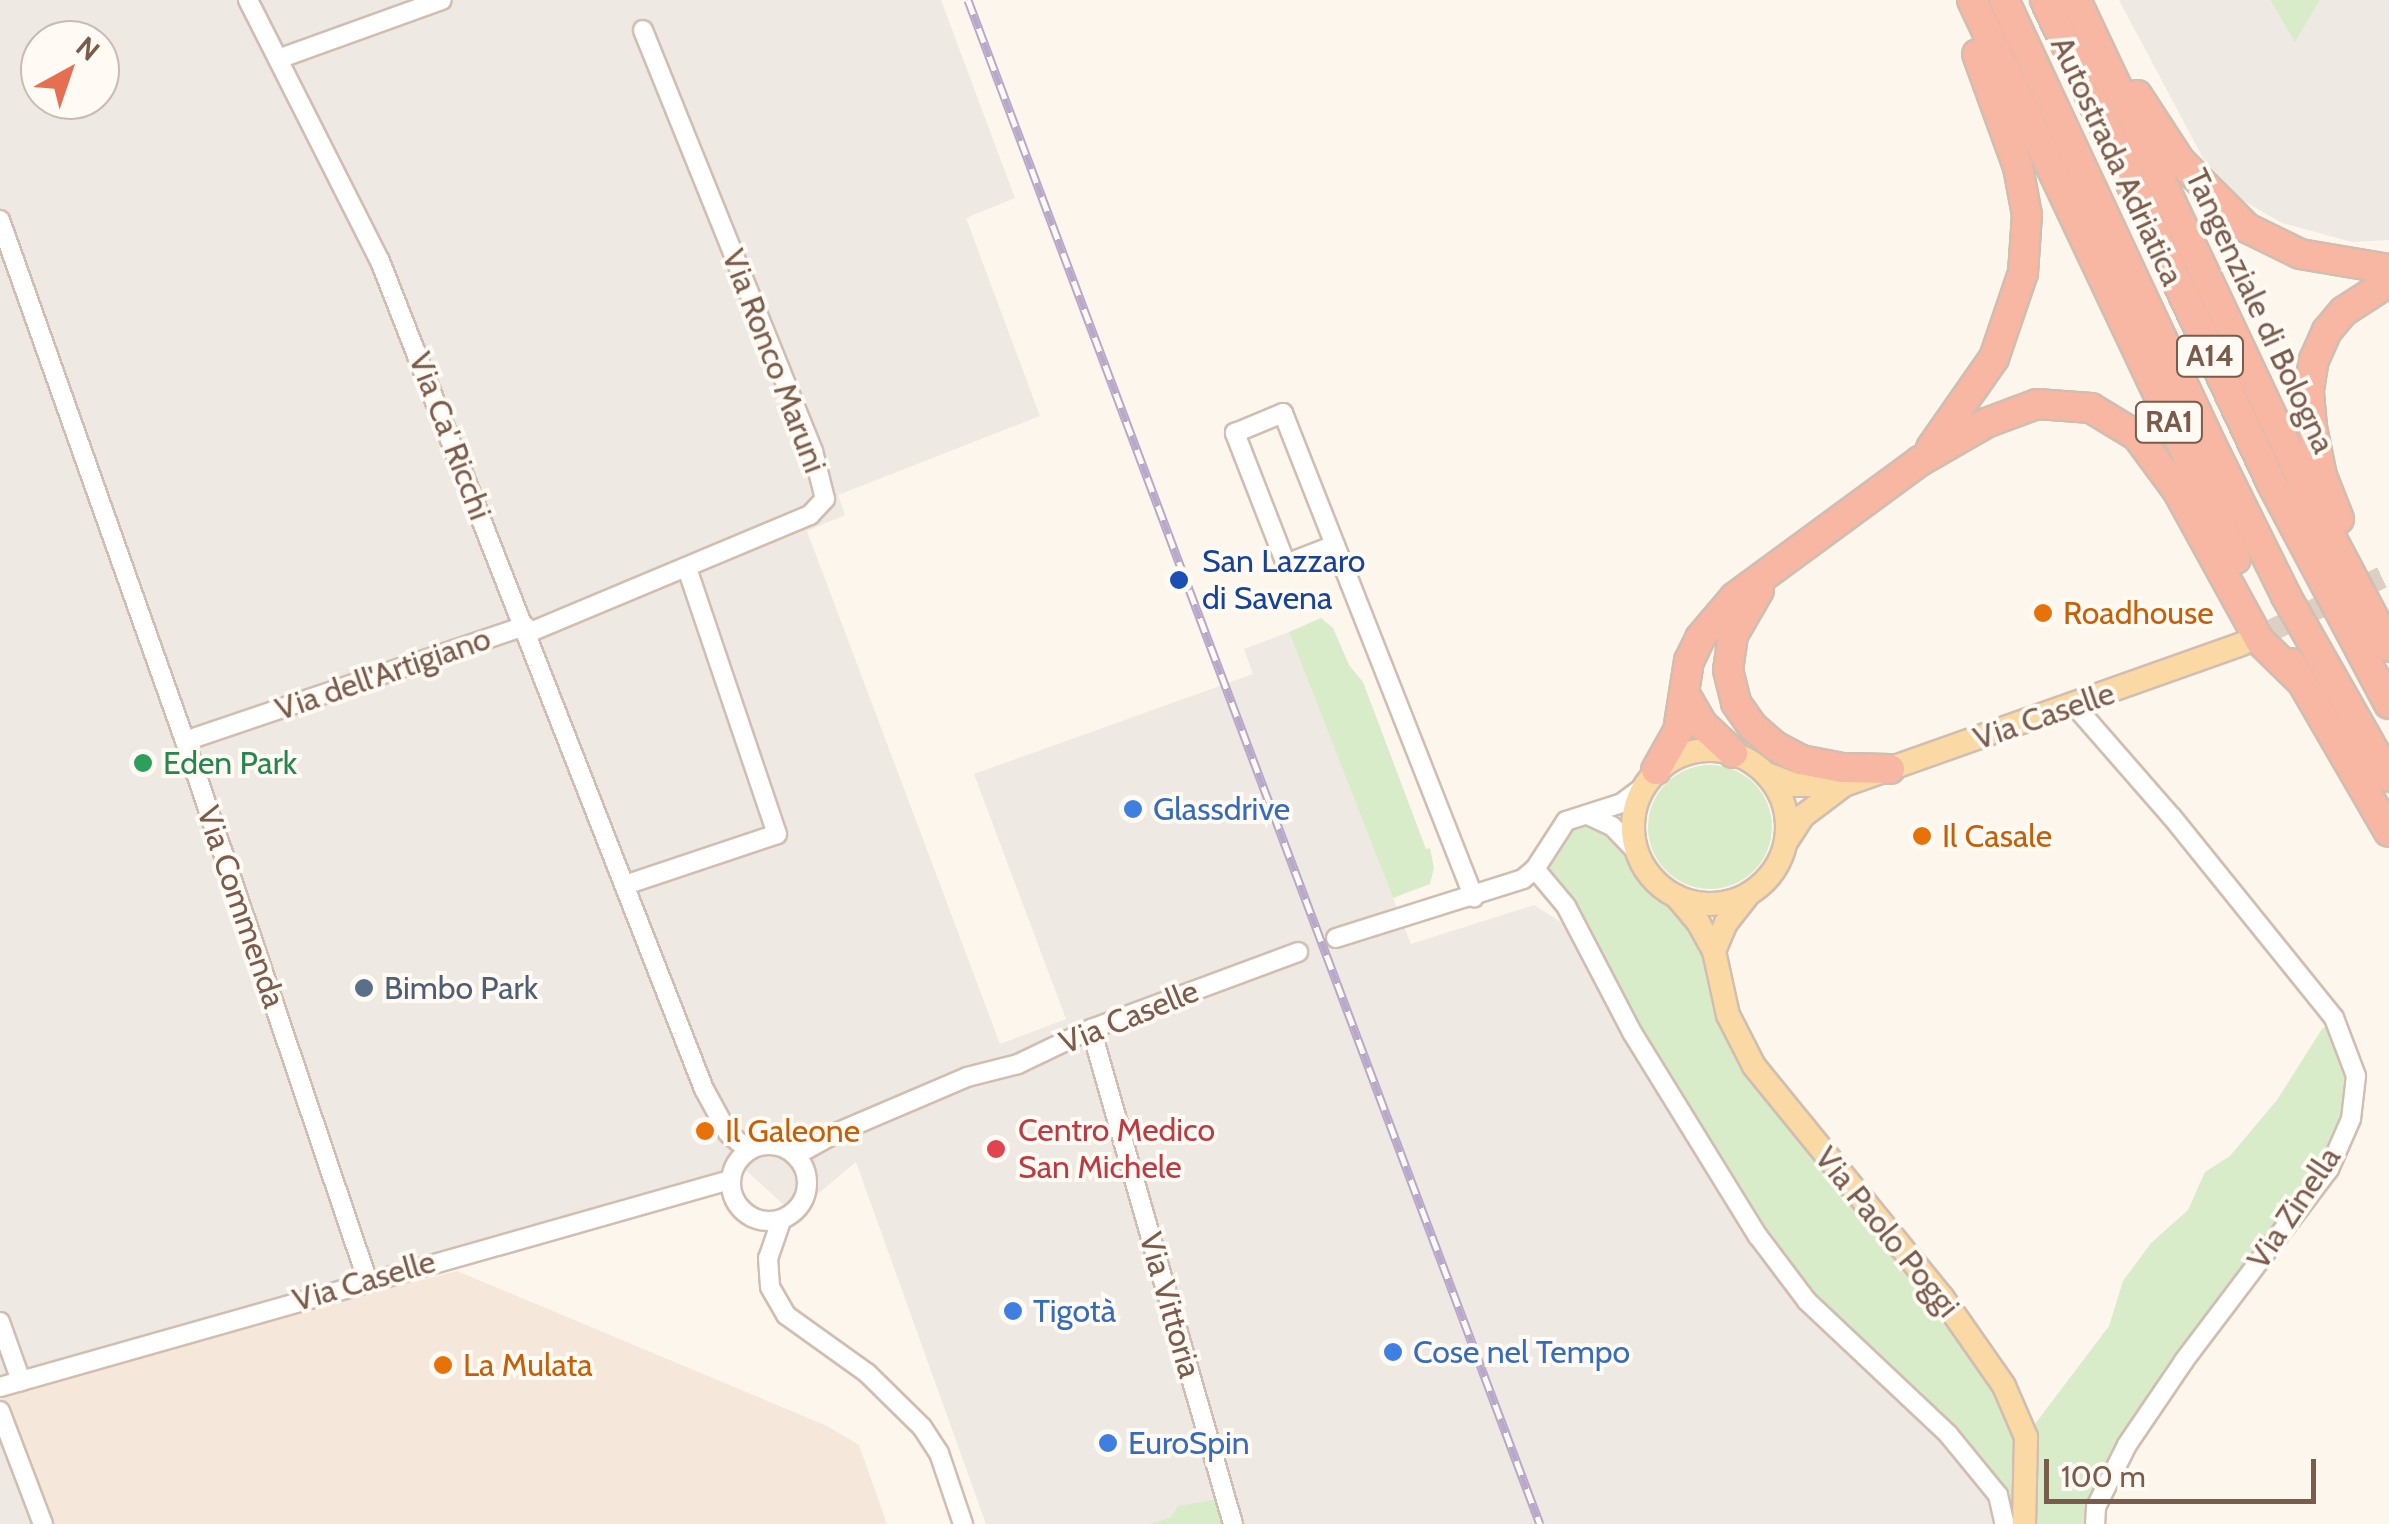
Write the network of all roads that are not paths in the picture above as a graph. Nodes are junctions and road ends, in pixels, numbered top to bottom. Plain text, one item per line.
1 (248, 0) edge
2 (442, 0) edge
3 (1962, 0) edge
4 (1972, 0) edge
5 (2004, 0) edge
6 (2045, 0) edge
7 (2077, 0) edge
8 (642, 30) dead end
9 (278, 59) junction
10 (0, 220) edge
11 (2389, 270) edge
12 (2389, 282) edge
13 (1920, 461) junction
14 (1335, 545) junction
15 (1786, 559) junction
16 (687, 568) junction
17 (526, 630) junction
18 (2386, 642) edge
19 (2242, 644) tunnel mouth
20 (2300, 680) junction
21 (1686, 696) junction
22 (2389, 704) edge
23 (2075, 706) junction
24 (185, 741) junction
25 (1733, 752) junction
26 (1890, 769) junction
27 (1767, 774) junction
28 (2389, 777) edge
29 (1649, 779) junction
30 (1844, 785) junction
31 (1588, 815) junction
32 (2389, 832) edge
33 (1786, 842) junction
34 (1637, 852) junction
35 (1535, 869) junction
36 (624, 885) junction
37 (1750, 893) junction
38 (1676, 896) junction
39 (1474, 897) junction
40 (1336, 938) dead end
41 (1714, 951) junction
42 (1298, 952) dead end
43 (1091, 1029) junction
44 (746, 1149) junction
45 (796, 1155) junction
46 (730, 1180) junction
47 (745, 1212) junction
48 (781, 1221) junction
49 (768, 1258) junction
50 (367, 1280) junction
51 (0, 1322) edge
52 (21, 1381) junction
53 (0, 1388) edge
54 (0, 1411) edge
55 (2014, 1522) edge
56 (42, 1524) edge
57 (963, 1524) edge
58 (1233, 1524) edge
59 (2094, 1524) edge

1 - 9 street, Via Ca' Ricchi
2 - 9 street
3 - 13 highway
4 - 20 highway, RA1
5 - 28 highway, Autostrada Adriatica / A14
6 - 22 highway, Autostrada Adriatica / A14
7 - 11 highway
7 - 18 highway, Tangenziale di Bologna
8 - 16 street, Via Ronco Maruni
9 - 17 street, Via Ca' Ricchi
10 - 24 street, Via Commenda
12 - 18 highway
13 - 15 highway
13 - 20 highway
14 - 14 street
14 - 39 street
15 - 21 highway
15 - 26 highway
16 - 17 street, Via Ronco Maruni
16 - 36 street
17 - 24 street, Via dell'Artigiano
17 - 36 street, Via Ca' Ricchi
19 - 23 main road, Via Caselle
20 - 32 highway, RA1
21 - 25 highway
21 - 29 highway
23 - 26 main road, Via Caselle
23 - 59 street, Via Zinella
24 - 50 street, Via Commenda
25 - 27 main road, Via Caselle
25 - 29 main road
26 - 30 main road, Via Caselle
27 - 30 main road, Via Caselle
27 - 33 main road
29 - 31 street
29 - 34 main road
30 - 33 main road, Via Caselle
31 - 34 street
31 - 35 street
33 - 37 main road, Via Caselle
34 - 38 main road
35 - 39 street
35 - 55 street
36 - 44 street, Via Ca' Ricchi
37 - 38 main road
37 - 41 main road, Via Caselle
38 - 41 main road
39 - 40 street
41 - 55 main road, Via Paolo Poggi
42 - 43 street, Via Caselle
43 - 45 street, Via Caselle
43 - 58 street, Via Vittoria
44 - 45 street
44 - 46 street
45 - 48 street
46 - 47 street
46 - 50 street, Via Caselle
47 - 48 street
47 - 49 street
48 - 49 street
49 - 57 street
50 - 52 street, Via Caselle
51 - 52 street
52 - 53 street, Via Caselle
54 - 56 street

